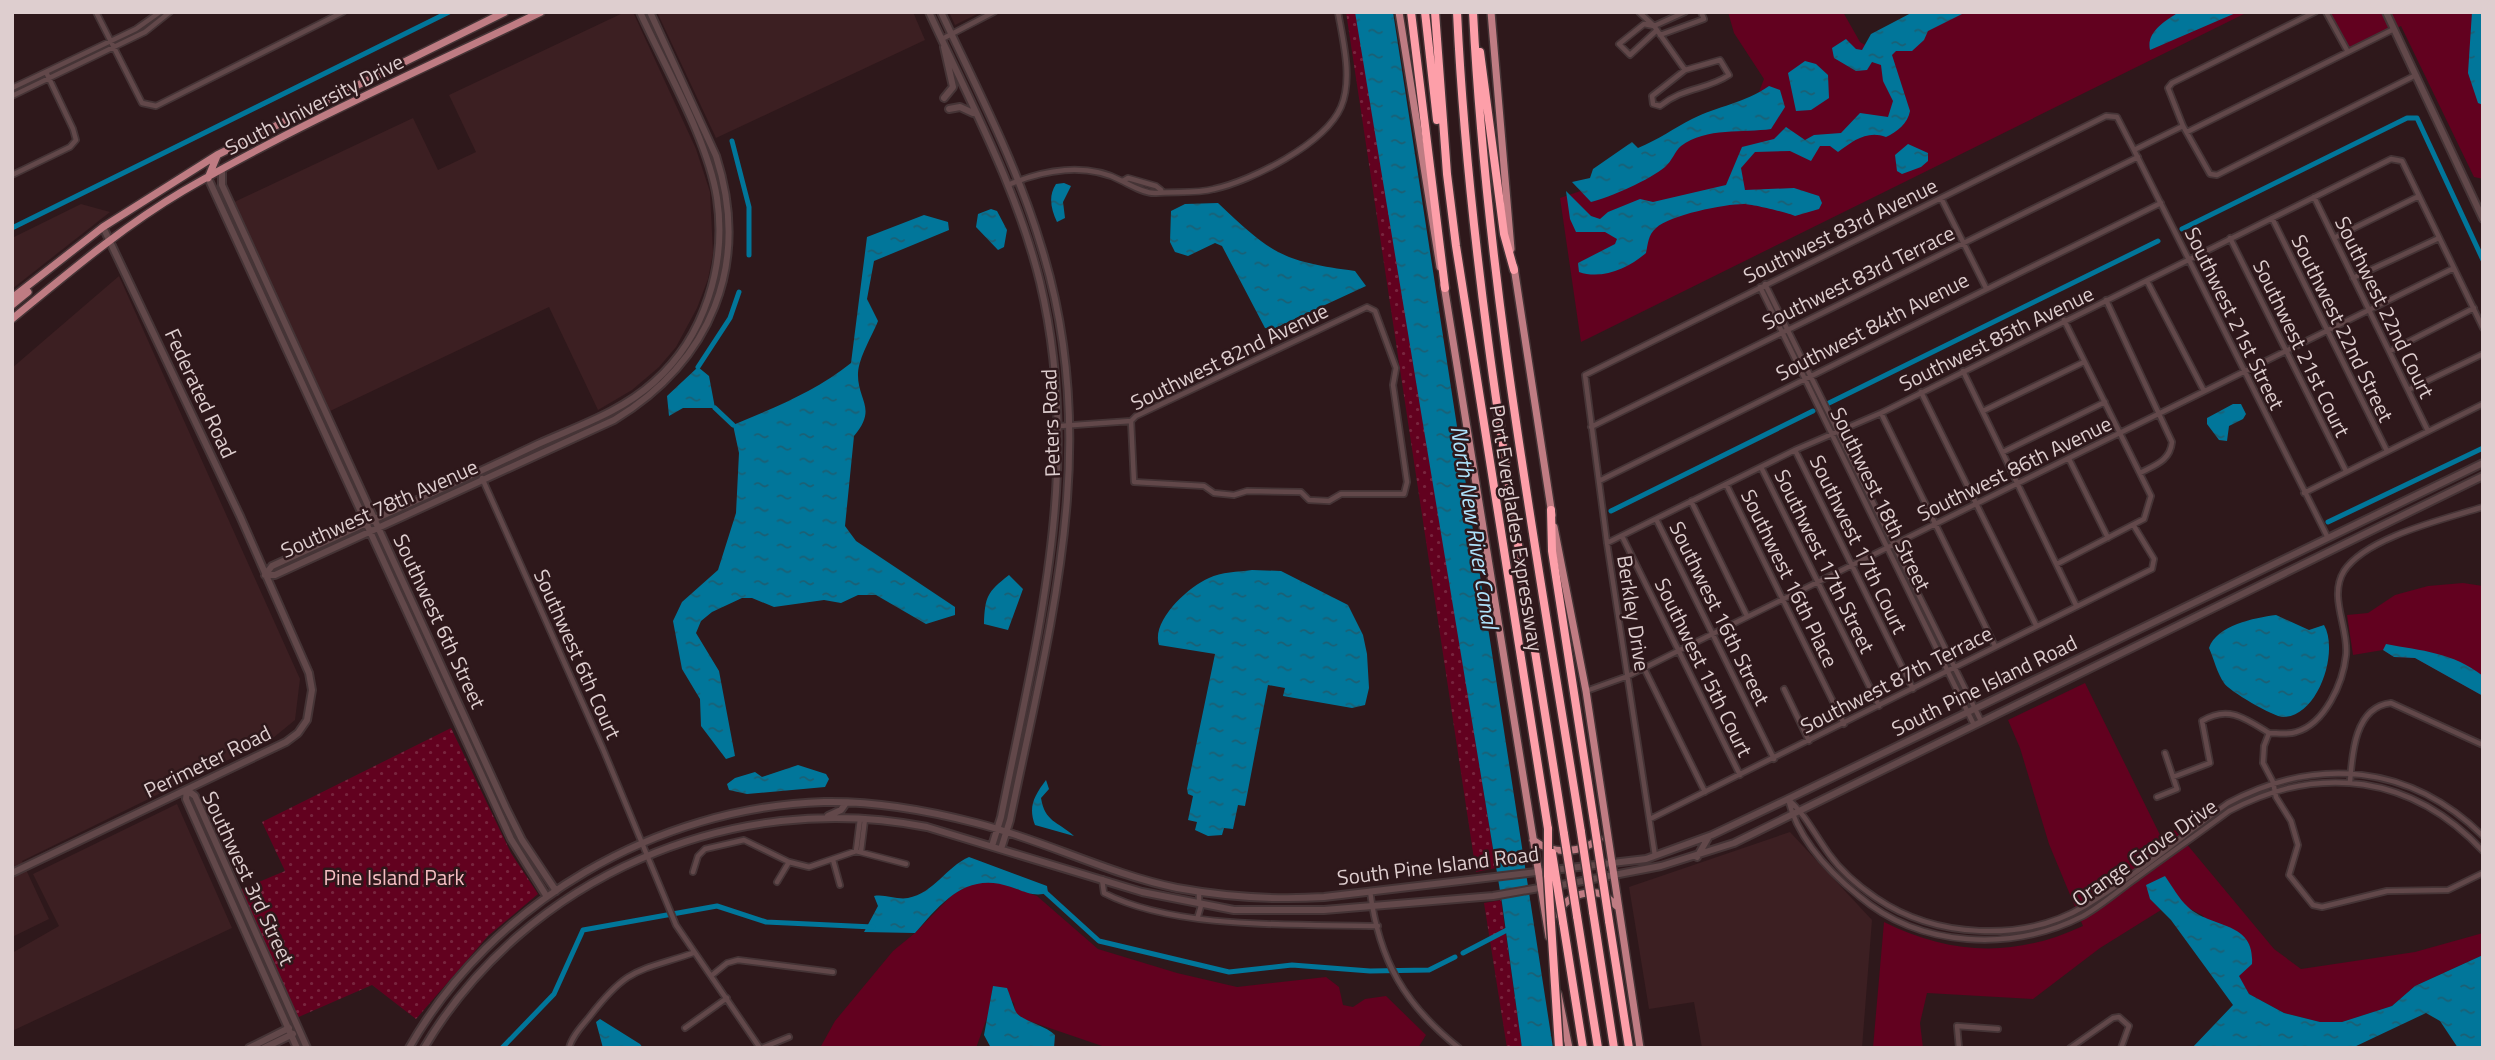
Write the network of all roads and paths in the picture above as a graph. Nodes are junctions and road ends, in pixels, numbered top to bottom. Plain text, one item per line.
1 (96, 12) edge
2 (160, 12) edge
3 (170, 12) edge
4 (344, 12) edge
5 (505, 12) edge
6 (541, 12) edge
7 (639, 12) edge
8 (650, 12) edge
9 (929, 12) edge
10 (941, 12) edge
11 (995, 12) edge
12 (1338, 12) edge
13 (1399, 12) edge
14 (1411, 12) edge
15 (1425, 12) edge
16 (1435, 12) edge
17 (1457, 12) edge
18 (1474, 12) edge
19 (1491, 12) edge
20 (1639, 12) edge
21 (1685, 12) edge
22 (1701, 12) edge
23 (2315, 12) edge
24 (2326, 12) edge
25 (2386, 12) edge
26 (2394, 29) junction
27 (1657, 30) junction
28 (951, 34) junction
29 (110, 40) junction
30 (942, 42) junction
31 (113, 47) junction
32 (2348, 52) junction
33 (1685, 70) junction
34 (47, 75) junction
35 (2416, 75) junction
36 (12, 89) edge
37 (12, 96) edge
38 (944, 98) dead end
39 (949, 109) dead end
40 (975, 114) junction
41 (2111, 116) joint
42 (2183, 126) junction
43 (2187, 132) junction
44 (2134, 149) junction
45 (217, 155) junction
46 (2138, 157) junction
47 (222, 169) junction
48 (12, 174) edge
49 (1447, 174) junction
50 (208, 178) junction
51 (1018, 180) junction
52 (1008, 185) junction
53 (2419, 196) junction
54 (2314, 197) junction
55 (1941, 198) junction
56 (2161, 203) junction
57 (2272, 218) junction
58 (2483, 219) edge
59 (103, 227) junction
60 (2439, 237) junction
61 (2230, 238) junction
62 (2334, 238) junction
63 (110, 241) junction
64 (1963, 243) junction
65 (2189, 260) junction
66 (2454, 268) junction
67 (1514, 270) junction
68 (2353, 278) junction
69 (36, 279) junction
70 (2147, 281) junction
71 (1763, 286) junction
72 (1445, 288) junction
73 (1986, 288) junction
74 (12, 298) edge
75 (2106, 300) junction
76 (12, 305) edge
77 (2473, 309) junction
78 (2369, 310) junction
79 (12, 319) edge
80 (2064, 320) junction
81 (2483, 328) edge
82 (2326, 330) junction
83 (1785, 331) junction
84 (2286, 351) junction
85 (2390, 351) junction
86 (2483, 354) edge
87 (2084, 362) junction
88 (1964, 371) junction
89 (2244, 371) junction
90 (1585, 375) joint
91 (1808, 378) junction
92 (2408, 390) junction
93 (2204, 391) junction
94 (1921, 392) junction
95 (2105, 402) junction
96 (2483, 404) edge
97 (1983, 411) junction
98 (1881, 413) junction
99 (2160, 413) junction
100 (606, 414) junction
101 (595, 419) junction
102 (1132, 421) junction
103 (1071, 425) junction
104 (1060, 426) junction
105 (1591, 427) junction
106 (594, 429) junction
107 (1834, 431) junction
108 (2428, 431) junction
109 (585, 433) junction
110 (2120, 433) junction
111 (1795, 450) junction
112 (2387, 451) junction
113 (2003, 452) junction
114 (2068, 459) junction
115 (2483, 463) edge
116 (1761, 467) junction
117 (2346, 471) junction
118 (480, 472) junction
119 (2140, 473) junction
120 (2483, 476) edge
121 (483, 480) junction
122 (1599, 481) junction
123 (1726, 484) junction
124 (2018, 484) junction
125 (2304, 493) junction
126 (1691, 501) junction
127 (1976, 504) junction
128 (2483, 507) edge
129 (1551, 510) junction
130 (374, 519) junction
131 (1656, 519) junction
132 (366, 523) junction
133 (1935, 524) junction
134 (2134, 526) junction
135 (378, 527) junction
136 (369, 531) junction
137 (1622, 536) junction
138 (2108, 538) junction
139 (2328, 538) junction
140 (1607, 543) junction
141 (1894, 544) junction
142 (1888, 548) junction
143 (2057, 564) junction
144 (1852, 565) junction
145 (265, 575) junction
146 (1817, 582) junction
147 (1783, 599) junction
148 (2076, 605) junction
149 (1747, 616) junction
150 (2036, 625) junction
151 (1714, 634) junction
152 (1996, 646) junction
153 (1678, 652) junction
154 (1954, 667) junction
155 (1644, 668) junction
156 (1948, 671) junction
157 (1628, 676) junction
158 (1784, 689) dead end
159 (1913, 689) junction
160 (1586, 691) junction
161 (1879, 706) junction
162 (1972, 710) junction
163 (1981, 721) junction
164 (1844, 724) junction
165 (1974, 725) junction
166 (2269, 733) junction
167 (1810, 741) junction
168 (2483, 745) edge
169 (2165, 753) dead end
170 (1774, 759) junction
171 (2351, 772) junction
172 (1740, 775) junction
173 (2173, 777) junction
174 (2273, 782) junction
175 (2350, 782) junction
176 (187, 790) junction
177 (2275, 791) junction
178 (1705, 792) junction
179 (2157, 797) dead end
180 (1788, 799) junction
181 (846, 803) junction
182 (1801, 810) junction
183 (1792, 815) junction
184 (819, 818) junction
185 (862, 819) junction
186 (1650, 819) junction
187 (1605, 824) junction
188 (997, 829) junction
189 (1548, 829) junction
190 (1006, 832) junction
191 (1712, 835) junction
192 (2483, 836) edge
193 (1532, 840) junction
194 (992, 846) junction
195 (219, 849) junction
196 (644, 849) junction
197 (1001, 849) junction
198 (209, 850) junction
199 (858, 851) junction
200 (2483, 851) edge
201 (1655, 856) junction
202 (1697, 857) junction
203 (833, 860) junction
204 (789, 862) junction
205 (906, 864) dead end
206 (1611, 864) junction
207 (1538, 869) junction
208 (693, 872) dead end
209 (12, 873) edge
210 (2483, 873) edge
211 (1614, 876) junction
212 (1102, 878) junction
213 (777, 882) dead end
214 (840, 885) dead end
215 (1542, 888) junction
216 (556, 891) junction
217 (1199, 891) junction
218 (1370, 891) junction
219 (547, 897) junction
220 (1199, 904) junction
221 (1371, 905) junction
222 (1618, 908) junction
223 (1197, 917) junction
224 (1547, 925) junction
225 (1378, 926) junction
226 (693, 953) junction
227 (833, 972) dead end
228 (711, 976) junction
229 (727, 998) junction
230 (440, 1001) junction
231 (450, 1009) junction
232 (298, 1027) junction
233 (685, 1028) dead end
234 (1998, 1029) dead end
235 (290, 1032) junction
236 (789, 1037) dead end
237 (249, 1048) edge
238 (264, 1048) edge
239 (297, 1048) edge
240 (307, 1048) edge
241 (409, 1048) edge
242 (424, 1048) edge
243 (569, 1048) edge
244 (761, 1048) edge
245 (1460, 1048) edge
246 (1559, 1048) edge
247 (1569, 1048) edge
248 (1583, 1048) edge
249 (1598, 1048) edge
250 (1614, 1048) edge
251 (1629, 1048) edge
252 (1640, 1048) edge
253 (1959, 1048) edge
254 (2070, 1048) edge
255 (2121, 1048) edge

1 - 29 street
2 - 29 street
3 - 31 street
4 - 31 street
5 - 45 main road, South University Drive
6 - 47 main road, South University Drive
7 - 100 main road, Southwest 78th Avenue
8 - 106 main road, Southwest 78th Avenue
9 - 30 main road, Peters Road
10 - 28 main road, Peters Road
11 - 28 street
12 - 51 street
13 - 72 main road
14 - 72 highway
15 - 49 highway
16 - 49 highway, Port Everglades Expressway
17 - 249 highway, bridge
18 - 67 highway
18 - 250 highway, Port Everglades Expressway, bridge
19 - 67 main road
20 - 27 street
21 - 27 street
22 - 27 street
23 - 42 street
24 - 32 street
25 - 26 main road
26 - 32 street
26 - 35 main road
27 - 27 street
27 - 33 street
28 - 30 street
28 - 51 main road, Peters Road
29 - 31 street
29 - 34 street
30 - 38 main road
30 - 40 main road, Peters Road
31 - 34 street
32 - 43 street
33 - 33 street
34 - 36 street
34 - 37 street
34 - 48 street
35 - 43 street
35 - 58 main road
39 - 40 main road
40 - 52 main road, Peters Road
41 - 44 street, Southwest 21st Street
41 - 55 street, Southwest 83rd Avenue
42 - 43 street
42 - 44 street
44 - 46 street, Southwest 21st Street
45 - 50 main road
45 - 59 main road, South University Drive
46 - 56 street, Southwest 21st Street
46 - 64 street, Southwest 83rd Terrace
47 - 50 main road, South University Drive
47 - 130 main road, Southwest 6th Street
49 - 189 highway, Port Everglades Expressway
50 - 63 main road, South University Drive
50 - 132 main road, Southwest 6th Street
51 - 52 street
51 - 103 main road, Peters Road
52 - 104 main road, Peters Road
53 - 54 street, Southwest 85th Avenue
53 - 60 street
53 - 62 street
54 - 57 street, Southwest 85th Avenue
54 - 62 street, Southwest 22nd Court
55 - 64 street
55 - 71 street, Southwest 83rd Avenue
56 - 65 street, Southwest 21st Street
56 - 73 street, Southwest 84th Avenue
57 - 61 street, Southwest 85th Avenue
57 - 82 street, Southwest 22nd Street
59 - 63 main road, Federated Road
59 - 69 main road, South University Drive
60 - 66 street
60 - 68 street
61 - 65 street, Southwest 85th Avenue
61 - 84 street, Southwest 21st Court
62 - 68 street, Southwest 22nd Court
63 - 79 main road, South University Drive
63 - 145 main road, Federated Road
64 - 73 street
64 - 83 street, Southwest 83rd Terrace
65 - 70 street, Southwest 85th Avenue
65 - 89 street, Southwest 21st Street
66 - 77 street
66 - 78 street, Southwest 86th Avenue
67 - 129 main road
68 - 78 street, Southwest 22nd Court
69 - 74 main road
69 - 76 main road
70 - 75 street, Southwest 85th Avenue
70 - 93 street
71 - 83 street, Southwest 18th Street
71 - 90 street, Southwest 83rd Avenue
72 - 193 main road
73 - 91 street, Southwest 84th Avenue
75 - 80 street, Southwest 85th Avenue
75 - 99 street
77 - 81 street
77 - 85 street
78 - 82 street, Southwest 86th Avenue
78 - 85 street, Southwest 22nd Court
80 - 87 street
80 - 88 street, Southwest 85th Avenue
82 - 84 street, Southwest 86th Avenue
82 - 112 street, Southwest 22nd Street
83 - 91 street, Southwest 18th Street
83 - 105 street, Southwest 83rd Terrace
84 - 89 street, Southwest 86th Avenue
84 - 117 street, Southwest 21st Court
85 - 92 street, Southwest 22nd Court
86 - 92 street
87 - 95 street
87 - 97 street
88 - 94 street, Southwest 85th Avenue
88 - 97 street
89 - 93 street, Southwest 86th Avenue
89 - 125 street, Southwest 21st Street
90 - 105 street, Berkley Drive
91 - 107 street, Southwest 18th Street
91 - 122 street, Southwest 84th Avenue
92 - 108 street, Southwest 22nd Court
93 - 99 street, Southwest 86th Avenue
94 - 98 street, Southwest 85th Avenue
94 - 127 street
95 - 110 street
95 - 113 street
96 - 108 street
97 - 113 street
98 - 107 street, Southwest 85th Avenue
98 - 133 street
99 - 110 street, Southwest 86th Avenue
99 - 119 street
100 - 101 main road, Southwest 78th Avenue
100 - 106 main road
101 - 109 main road
101 - 118 main road, Southwest 78th Avenue
102 - 102 street, Southwest 82nd Avenue
102 - 103 street, Southwest 82nd Avenue
103 - 104 street, Southwest 82nd Avenue
103 - 190 main road, Peters Road
104 - 188 main road, Peters Road
105 - 122 street, Berkley Drive
106 - 109 main road, Southwest 78th Avenue
107 - 111 street, Southwest 85th Avenue
107 - 141 street, Southwest 18th Street
107 - 142 street, Southwest 18th Street
108 - 112 street
109 - 121 main road, Southwest 78th Avenue
110 - 114 street, Southwest 86th Avenue
110 - 119 street
111 - 116 street, Southwest 85th Avenue
111 - 144 street, Southwest 17th Court
112 - 117 street
113 - 124 street
114 - 124 street, Southwest 86th Avenue
114 - 138 street
115 - 139 main road, South Pine Island Road
116 - 123 street, Southwest 85th Avenue
116 - 146 street, Southwest 17th Street
117 - 125 street
118 - 121 street, Southwest 6th Court
118 - 130 main road, Southwest 78th Avenue
119 - 134 street
120 - 163 main road, South Pine Island Road
121 - 135 main road, Southwest 78th Avenue
121 - 196 street, Southwest 6th Court
122 - 140 street, Berkley Drive
123 - 126 street, Southwest 85th Avenue
123 - 147 street, Southwest 16th Place
124 - 127 street, Southwest 86th Avenue
124 - 143 street
125 - 139 street, Southwest 21st Street
126 - 131 street, Southwest 85th Avenue
126 - 149 street
127 - 133 street, Southwest 86th Avenue
127 - 150 street
128 - 166 street
129 - 160 main road
129 - 251 highway, bridge
130 - 132 main road, Southwest 78th Avenue
130 - 135 main road, Southwest 6th Street
131 - 137 street, Southwest 85th Avenue
131 - 151 street, Southwest 16th Street
132 - 136 main road, Southwest 6th Street
132 - 145 main road, Southwest 78th Avenue
133 - 141 street, Southwest 86th Avenue
133 - 152 street
134 - 138 street
134 - 148 street, Southwest 87th Terrace
135 - 136 main road, Southwest 78th Avenue
135 - 216 main road, Southwest 6th Street
136 - 145 main road, Southwest 78th Avenue
136 - 219 main road, Southwest 6th Street
137 - 140 street, Southwest 85th Avenue
137 - 153 street, Southwest 15th Court
138 - 143 street
139 - 162 main road, South Pine Island Road
140 - 157 street, Berkley Drive
141 - 142 street, Southwest 86th Avenue
141 - 154 street, Southwest 18th Street
142 - 144 street, Southwest 86th Avenue
142 - 156 street, Southwest 18th Street
143 - 148 street
144 - 146 street, Southwest 86th Avenue
144 - 159 street, Southwest 17th Court
145 - 176 main road, Perimeter Road
146 - 147 street, Southwest 86th Avenue
146 - 161 street, Southwest 17th Street
147 - 149 street, Southwest 86th Avenue
147 - 164 street, Southwest 16th Place
148 - 150 street, Southwest 87th Terrace
149 - 151 street, Southwest 86th Avenue
150 - 152 street, Southwest 87th Terrace
151 - 153 street, Southwest 86th Avenue
151 - 170 street, Southwest 16th Street
152 - 154 street, Southwest 87th Terrace
153 - 155 street, Southwest 86th Avenue
153 - 172 street, Southwest 15th Court
154 - 156 street, Southwest 87th Terrace
154 - 162 street, Southwest 18th Street
155 - 157 street, Southwest 86th Avenue
155 - 178 street
156 - 159 street, Southwest 87th Terrace
156 - 162 street, Southwest 18th Street
157 - 160 street, Southwest 86th Avenue
157 - 186 street, Berkley Drive
158 - 167 street
159 - 161 street, Southwest 87th Terrace
160 - 187 main road
161 - 164 street, Southwest 87th Terrace
162 - 163 street, Southwest 18th Street
162 - 165 street, Southwest 18th Street
162 - 180 main road, South Pine Island Road
163 - 165 main road, South Pine Island Road
164 - 167 street, Southwest 87th Terrace
165 - 182 main road, South Pine Island Road
166 - 173 street
166 - 174 street
167 - 170 street, Southwest 87th Terrace
168 - 171 street
169 - 173 street
170 - 172 street, Southwest 87th Terrace
171 - 174 street, Orange Grove Drive
171 - 175 street
171 - 192 street, Orange Grove Drive
172 - 178 street, Southwest 87th Terrace
173 - 179 street
174 - 177 street
174 - 182 street, Orange Grove Drive
175 - 177 street, Orange Grove Drive
175 - 200 street, Orange Grove Drive
176 - 195 main road, Southwest 3rd Street
176 - 198 main road, Southwest 3rd Street
176 - 209 main road, Perimeter Road
177 - 183 street, Orange Grove Drive
177 - 210 street
178 - 186 street, Southwest 87th Terrace
180 - 182 street, Orange Grove Drive
180 - 183 street, Orange Grove Drive
180 - 191 main road, South Pine Island Road
181 - 184 main road
181 - 188 main road, South Pine Island Road
181 - 196 main road, South Pine Island Road
182 - 183 main road, South Pine Island Road
183 - 202 main road, South Pine Island Road
184 - 185 main road, South Pine Island Road
184 - 196 main road, South Pine Island Road
185 - 194 main road, South Pine Island Road
185 - 199 street
186 - 201 street, Berkley Drive
187 - 193 main road
187 - 206 main road
188 - 190 main road, South Pine Island Road
188 - 194 main road, Peters Road
189 - 246 highway, bridge
189 - 248 highway, Port Everglades Expressway, bridge
190 - 197 main road, Peters Road
190 - 217 main road, South Pine Island Road
191 - 201 main road, South Pine Island Road
191 - 202 main road
193 - 207 main road
194 - 197 main road, South Pine Island Road
195 - 198 main road
195 - 232 main road, Southwest 3rd Street
196 - 216 main road, South Pine Island Road
196 - 226 street, Southwest 6th Court
196 - 231 main road, South Pine Island Road
197 - 212 main road, South Pine Island Road
198 - 235 main road, Southwest 3rd Street
199 - 203 street
199 - 205 street
201 - 206 main road, South Pine Island Road
202 - 211 main road, South Pine Island Road
203 - 204 street
203 - 214 street
204 - 208 street
204 - 213 street
206 - 207 main road, South Pine Island Road
206 - 211 main road
207 - 215 main road
207 - 218 main road, South Pine Island Road
211 - 215 main road, South Pine Island Road
211 - 222 main road
212 - 220 main road, South Pine Island Road
212 - 223 street
215 - 221 main road, South Pine Island Road
215 - 224 main road
216 - 219 main road, South Pine Island Road
217 - 218 main road, South Pine Island Road
217 - 220 street
218 - 221 street
219 - 230 main road, South Pine Island Road
220 - 221 main road, South Pine Island Road
220 - 223 street
221 - 225 street
222 - 224 main road
222 - 252 main road
223 - 225 street
224 - 247 main road
225 - 245 street
226 - 228 street, Southwest 6th Court
226 - 243 street
227 - 228 street
228 - 229 street, Southwest 6th Court
229 - 233 street
229 - 244 street, Southwest 6th Court
230 - 231 main road
230 - 241 main road, South Pine Island Road
231 - 242 main road, South Pine Island Road
232 - 235 main road
232 - 240 main road, Southwest 3rd Street
234 - 253 street
235 - 237 main road
235 - 238 main road
235 - 239 main road, Southwest 3rd Street
236 - 244 street
254 - 255 street

